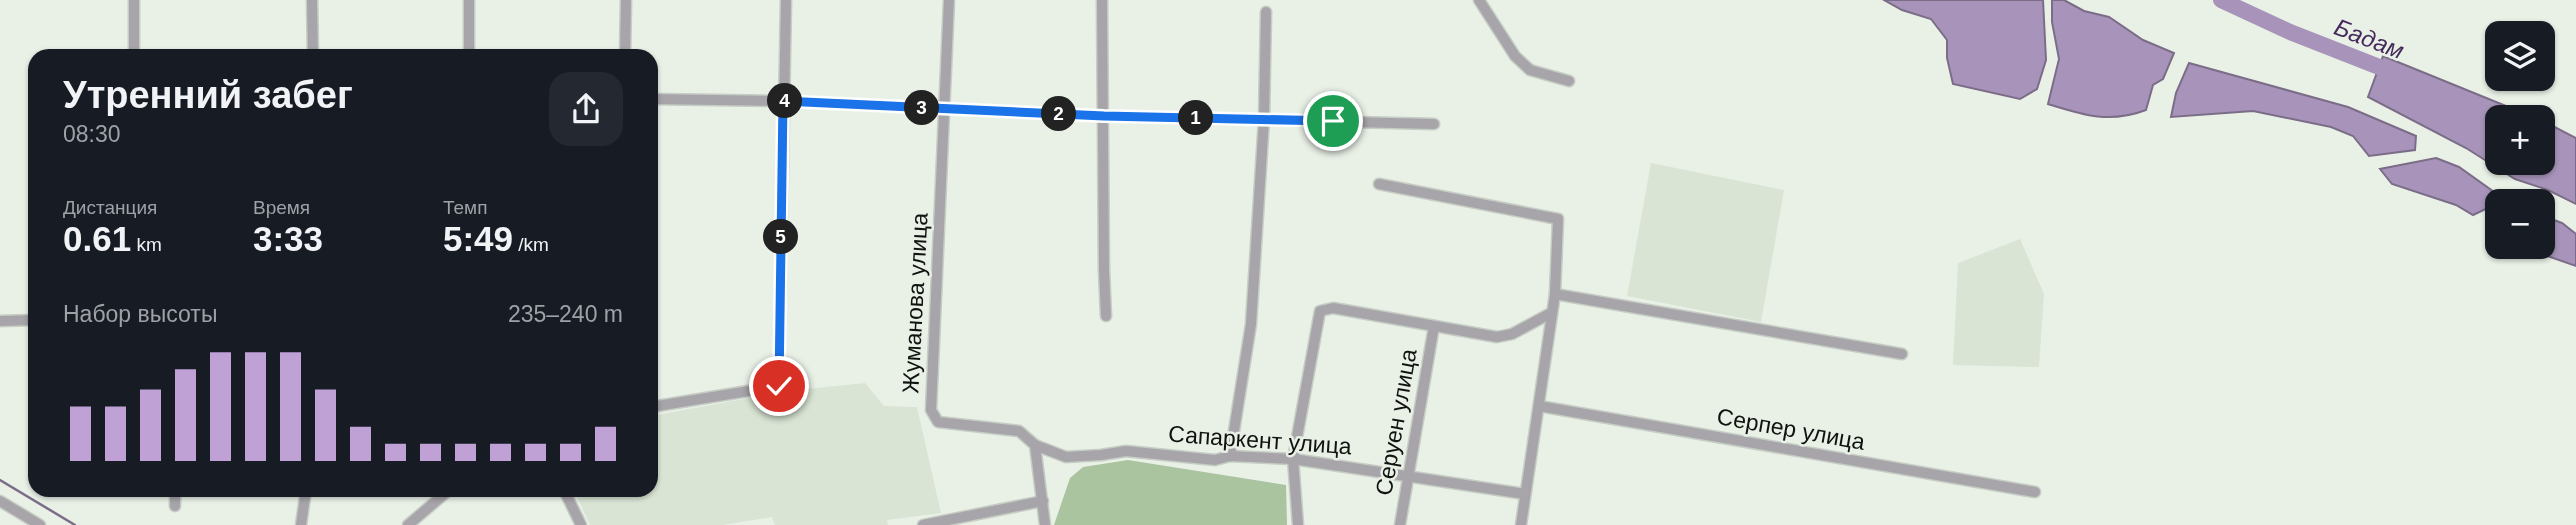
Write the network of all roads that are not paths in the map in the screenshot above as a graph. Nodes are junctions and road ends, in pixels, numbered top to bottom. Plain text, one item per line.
1 (134, 0) edge
2 (312, 0) edge
3 (469, 0) edge
4 (626, 0) edge
5 (786, 0) edge
6 (949, 0) edge
7 (1102, 0) edge
8 (1479, 0) edge
9 (1266, 12) dead end
10 (134, 49) edge
11 (313, 49) edge
12 (469, 49) edge
13 (625, 49) edge
14 (1569, 81) dead end
15 (658, 100) edge
16 (783, 101) junction
17 (945, 108) junction
18 (1104, 116) junction
19 (1264, 119) junction
20 (1434, 124) dead end
21 (1379, 184) dead end
22 (1555, 293) junction
23 (1551, 313) junction
24 (1106, 316) dead end
25 (28, 320) edge
26 (0, 321) edge
27 (1434, 326) junction
28 (1902, 354) dead end
29 (658, 406) edge
30 (1539, 406) junction
31 (1035, 445) junction
32 (1230, 456) junction
33 (1293, 459) junction
34 (1409, 476) junction
35 (2035, 492) dead end
36 (1525, 494) junction
37 (175, 497) edge
38 (305, 497) edge
39 (441, 497) edge
40 (567, 497) edge
41 (0, 501) edge
42 (1043, 501) junction
43 (175, 506) dead end
44 (576, 522) edge
45 (40, 525) edge
46 (301, 525) edge
47 (408, 525) edge
48 (923, 525) edge
49 (1045, 525) edge
50 (1298, 525) edge
51 (1400, 525) edge
52 (1521, 525) edge

1 - 10 street
2 - 11 street
3 - 12 street
4 - 13 street
5 - 16 street
6 - 17 street, Жуманова улица
7 - 18 street
8 - 14 street
9 - 19 street
15 - 16 street
16 - 17 street
16 - 29 street
17 - 18 street
17 - 31 street, Жуманова улица
18 - 19 street
18 - 24 street
19 - 20 street
19 - 32 street
21 - 22 street
22 - 23 street
22 - 28 street
23 - 27 street
23 - 30 street
25 - 26 street
27 - 33 street
27 - 34 street, Серуен улица
30 - 35 street, Серпер улица
30 - 36 street
31 - 32 street, Сапаркент улица
31 - 42 street
32 - 33 street, Сапаркент улица
33 - 34 street, Сапаркент улица
33 - 50 street
34 - 36 street, Сапаркент улица
34 - 51 street, Серуен улица
36 - 52 street
37 - 43 street
38 - 46 street
39 - 47 street
40 - 44 street
41 - 45 street
42 - 48 street
42 - 49 street

